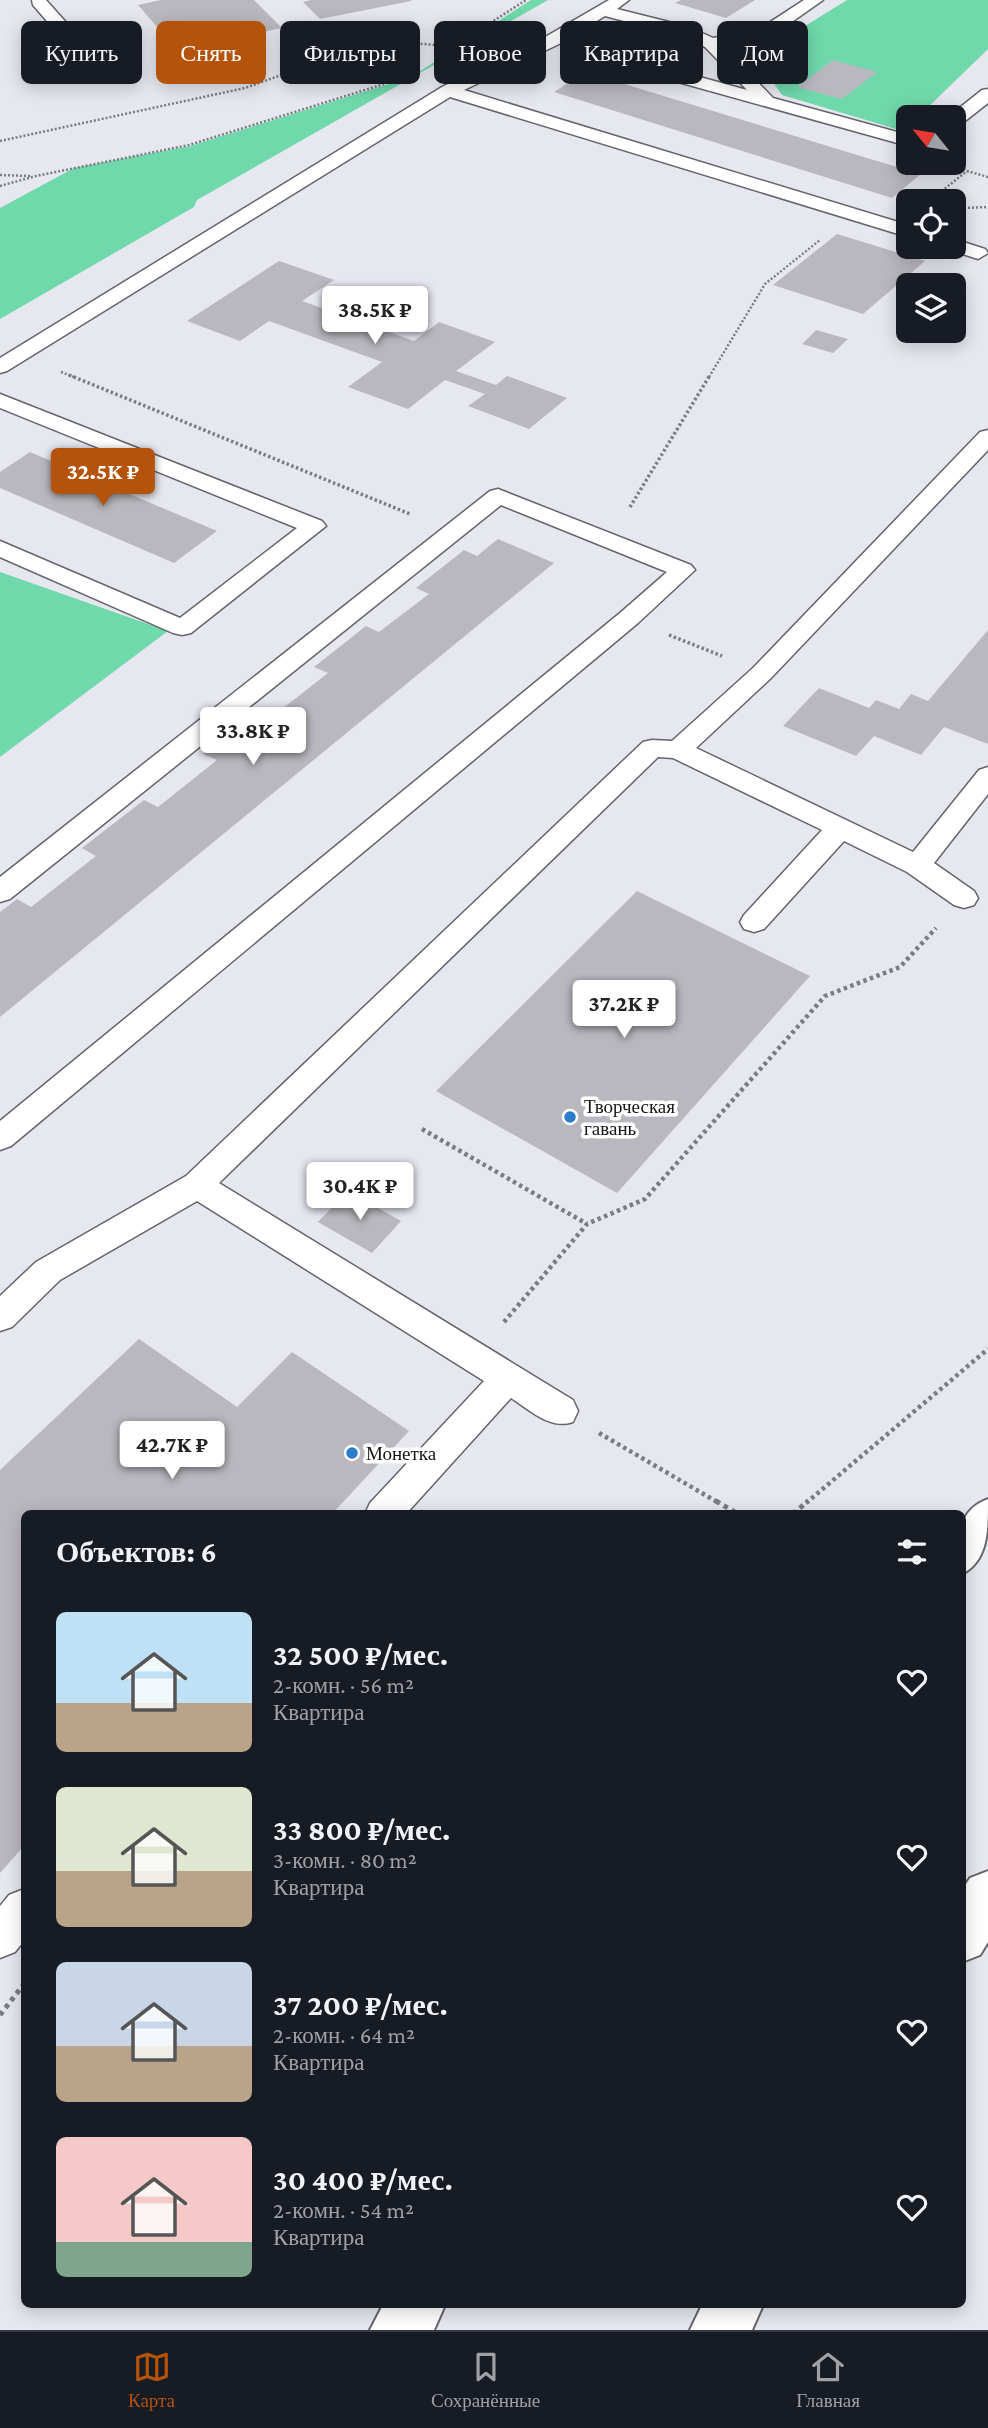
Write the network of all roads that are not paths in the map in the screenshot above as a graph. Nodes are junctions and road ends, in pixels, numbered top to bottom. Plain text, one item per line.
1 (621, 0) edge
2 (815, 0) edge
3 (42, 1) edge
4 (603, 11) junction
5 (58, 21) edge
6 (711, 43) junction
7 (703, 83) edge
8 (448, 91) junction
9 (988, 94) edge
10 (767, 101) junction
11 (966, 111) edge
12 (896, 138) edge
13 (896, 227) edge
14 (966, 249) edge
15 (978, 253) dead end
16 (0, 367) edge
17 (0, 400) edge
18 (988, 437) edge
19 (0, 548) edge
20 (678, 750) junction
21 (988, 776) edge
22 (840, 828) junction
23 (916, 865) junction
24 (0, 891) edge
25 (964, 898) road end
26 (754, 922) dead end
27 (0, 1138) edge
28 (197, 1185) junction
29 (0, 1317) edge
30 (508, 1378) junction
31 (561, 1411) road end
32 (387, 1510) edge
33 (988, 1519) edge
34 (966, 1549) edge
35 (988, 1896) edge
36 (21, 1913) edge
37 (966, 1931) edge
38 (0, 1937) edge
39 (415, 2308) edge
40 (733, 2308) edge
41 (399, 2330) edge
42 (719, 2330) edge

1 - 4 lane
2 - 6 lane
3 - 5 lane
4 - 6 lane
4 - 8 lane
6 - 10 lane
7 - 10 lane
8 - 13 lane
8 - 16 lane
9 - 11 lane
10 - 12 lane
14 - 15 lane
17 - 19 lane
18 - 20 lane
20 - 22 lane
20 - 28 lane
21 - 23 lane
22 - 23 lane
22 - 26 lane
23 - 25 lane
24 - 27 lane
28 - 29 lane
28 - 30 lane
30 - 31 lane
30 - 32 lane
33 - 34 main road
35 - 37 main road
36 - 38 lane
39 - 41 main road
40 - 42 main road

